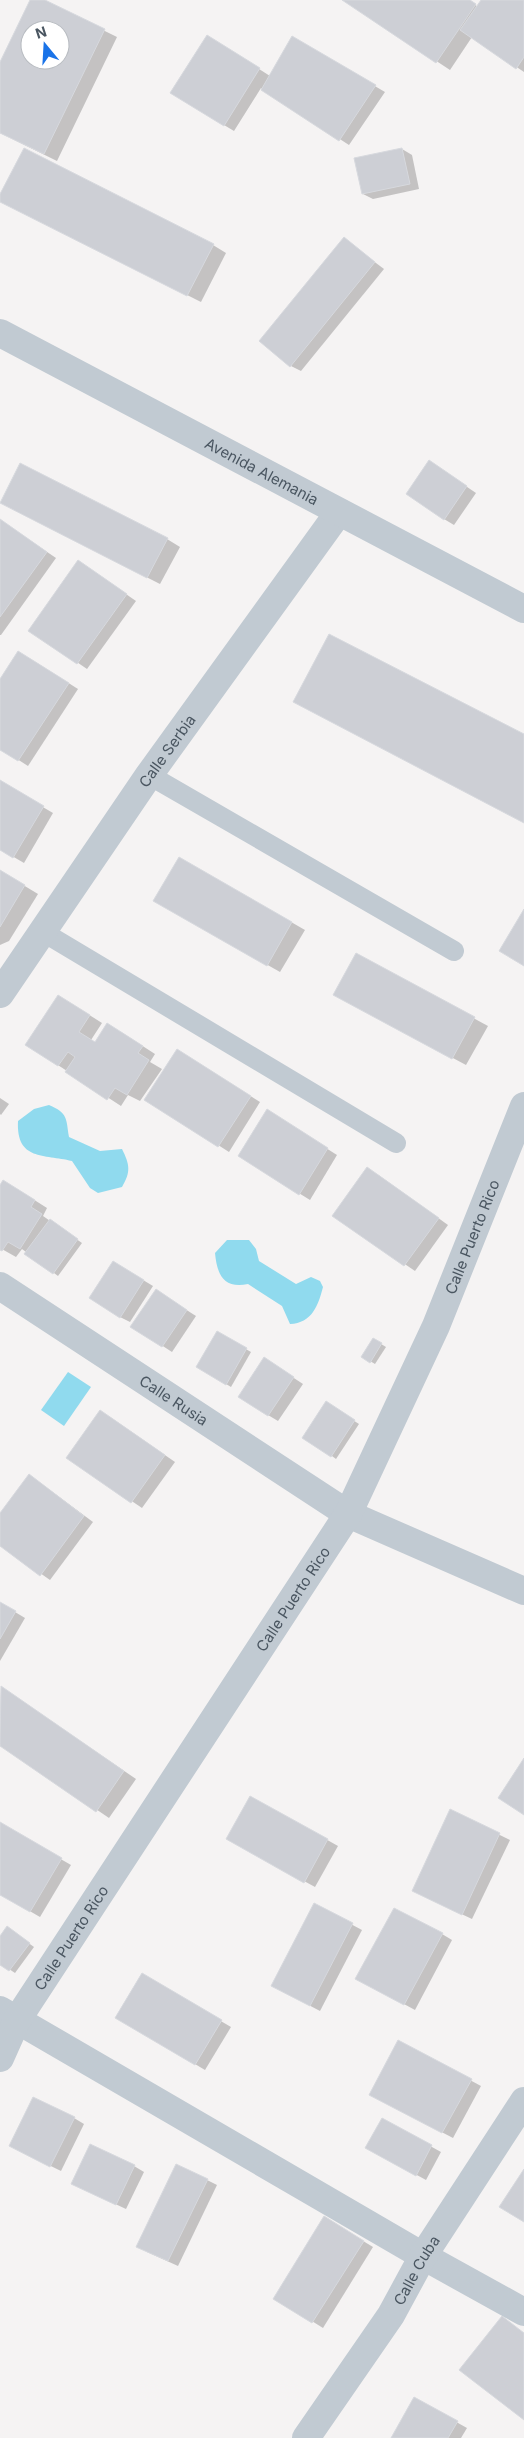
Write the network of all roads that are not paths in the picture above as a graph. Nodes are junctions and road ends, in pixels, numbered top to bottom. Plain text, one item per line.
1 (0, 333) edge
2 (339, 512) junction
3 (524, 609) edge
4 (149, 775) junction
5 (44, 932) junction
6 (454, 951) dead end
7 (0, 994) edge
8 (524, 1106) edge
9 (396, 1143) dead end
10 (0, 1286) edge
11 (348, 1514) junction
12 (524, 1591) edge
13 (8, 2015) edge
14 (0, 2058) edge
15 (524, 2101) edge
16 (423, 2256) junction
17 (524, 2312) edge
18 (306, 2438) edge

1 - 2 street, Avenida Alemania
2 - 3 street, Avenida Alemania
2 - 4 street, Calle Serbia
4 - 5 street, Calle Serbia
4 - 6 lane
5 - 7 street, Calle Serbia
5 - 9 lane
8 - 11 street, Calle Puerto Rico
10 - 11 street, Calle Rusia
11 - 12 street, Calle Rusia
11 - 13 street, Calle Puerto Rico
13 - 14 street, Calle Puerto Rico
13 - 16 street
15 - 16 street, Calle Cuba
16 - 17 street
16 - 18 street, Calle Cuba

